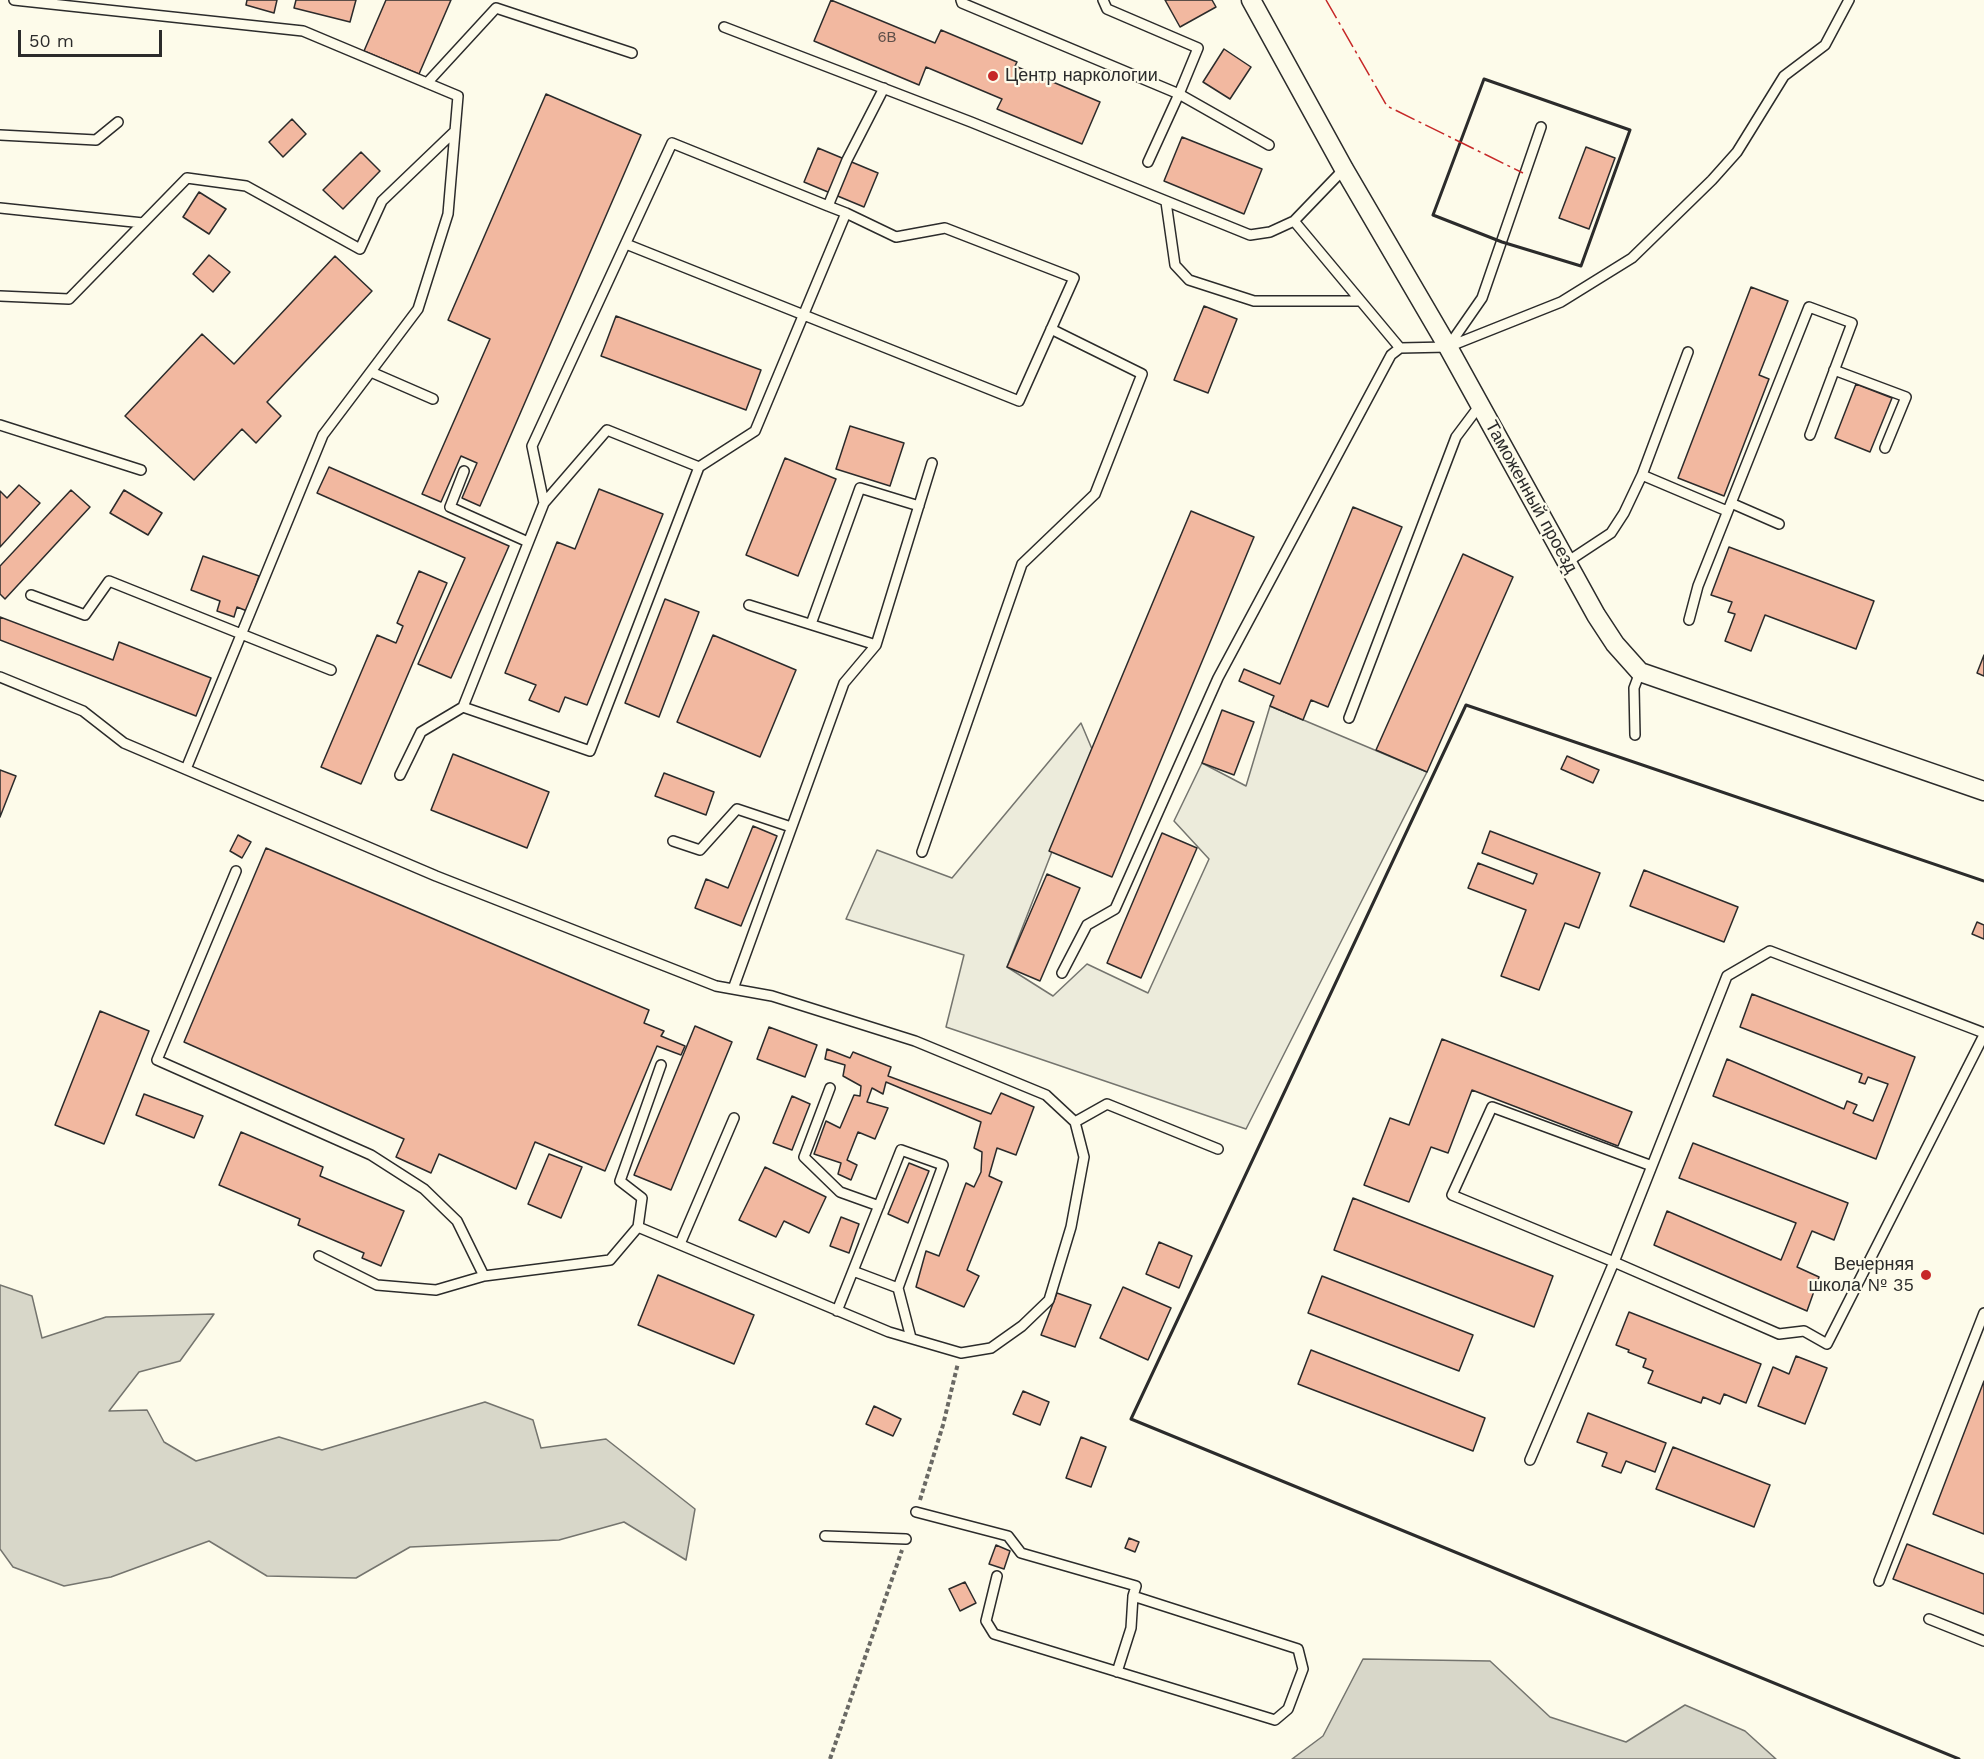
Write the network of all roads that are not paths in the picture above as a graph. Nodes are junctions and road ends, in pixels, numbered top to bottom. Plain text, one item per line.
1 (14, 0) edge
2 (961, 0) edge
3 (1103, 0) edge
4 (1251, 0) edge
5 (1849, 0) edge
6 (724, 27) dead end
7 (632, 53) dead end
8 (427, 82) junction
9 (884, 88) junction
10 (1179, 94) junction
11 (118, 122) dead end
12 (1541, 127) dead end
13 (455, 131) junction
14 (0, 135) edge
15 (1269, 145) dead end
16 (1148, 162) dead end
17 (1344, 169) junction
18 (1166, 202) junction
19 (828, 206) junction
20 (0, 208) edge
21 (846, 213) junction
22 (1294, 221) junction
23 (143, 222) junction
24 (626, 244) junction
25 (0, 296) edge
26 (1360, 301) junction
27 (804, 314) junction
28 (1051, 329) junction
29 (1448, 346) junction
30 (1400, 348) junction
31 (1688, 352) dead end
32 (1834, 370) junction
33 (370, 372) junction
34 (433, 399) dead end
35 (1480, 405) junction
36 (0, 424) edge
37 (1810, 435) dead end
38 (1885, 448) dead end
39 (932, 463) dead end
40 (699, 467) junction
41 (141, 470) dead end
42 (464, 471) dead end
43 (1641, 475) junction
44 (544, 503) junction
45 (919, 507) junction
46 (1729, 507) junction
47 (1779, 524) dead end
48 (528, 542) junction
49 (1567, 562) junction
50 (31, 596) dead end
51 (749, 605) dead end
52 (1689, 620) dead end
53 (811, 624) junction
54 (242, 633) junction
55 (876, 645) junction
56 (331, 670) dead end
57 (1640, 672) junction
58 (0, 677) edge
59 (463, 707) junction
60 (1349, 718) dead end
61 (1635, 735) dead end
62 (186, 769) junction
63 (400, 775) dead end
64 (1984, 791) edge
65 (791, 827) junction
66 (673, 841) dead end
67 (922, 852) dead end
68 (236, 871) dead end
69 (1062, 973) dead end
70 (733, 989) junction
71 (1984, 1034) edge
72 (661, 1065) dead end
73 (830, 1088) dead end
74 (734, 1118) dead end
75 (1075, 1122) junction
76 (1218, 1149) dead end
77 (1652, 1166) junction
78 (879, 1206) junction
79 (638, 1227) junction
80 (680, 1244) junction
81 (319, 1256) dead end
82 (1614, 1262) junction
83 (853, 1271) junction
84 (484, 1276) junction
85 (898, 1288) junction
86 (837, 1311) junction
87 (1984, 1313) edge
88 (911, 1338) junction
89 (1530, 1460) dead end
90 (916, 1512) road end
91 (825, 1536) dead end
92 (906, 1539) road end
93 (997, 1576) dead end
94 (1879, 1581) dead end
95 (1133, 1596) junction
96 (1929, 1619) dead end
97 (1984, 1641) edge
98 (1117, 1672) junction

1 - 8 lane
2 - 10 lane
3 - 10 lane
4 - 17 street, Таможенный проезд
5 - 29 lane
6 - 9 lane
7 - 8 lane
8 - 13 lane
9 - 18 lane
9 - 19 lane
10 - 15 lane
10 - 16 lane
11 - 14 lane
12 - 29 lane
13 - 23 lane
13 - 33 lane
17 - 22 lane
17 - 29 street, Таможенный проезд
18 - 22 lane
18 - 26 lane
19 - 21 lane
19 - 24 lane
20 - 23 lane
21 - 27 lane
21 - 28 lane
22 - 26 lane
23 - 25 lane
24 - 27 lane
24 - 44 lane
26 - 30 lane
27 - 28 lane
27 - 40 lane
28 - 67 lane
29 - 30 lane
29 - 35 street, Таможенный проезд
30 - 69 lane
31 - 43 lane
32 - 37 lane
32 - 38 lane
32 - 46 lane
33 - 34 lane
33 - 54 lane
35 - 49 street, Таможенный проезд
35 - 60 lane
36 - 41 lane
39 - 45 lane
40 - 44 lane
40 - 59 lane
42 - 48 lane
43 - 46 lane
43 - 49 lane
44 - 48 lane
45 - 53 lane
45 - 55 lane
46 - 47 lane
46 - 52 lane
48 - 59 lane
49 - 57 street, Таможенный проезд
50 - 54 lane
51 - 53 lane
53 - 55 lane
54 - 56 lane
54 - 62 lane
55 - 65 lane
57 - 61 lane
57 - 64 street, Таможенный проезд
58 - 62 lane
59 - 63 lane
62 - 70 lane
65 - 66 lane
65 - 70 lane
68 - 84 lane
70 - 75 lane
71 - 77 lane
71 - 82 lane
72 - 79 lane
73 - 78 lane
74 - 80 lane
75 - 76 lane
75 - 88 lane
77 - 82 lane
77 - 82 lane
78 - 83 lane
78 - 85 lane
79 - 80 lane
79 - 84 lane
80 - 86 lane
81 - 84 lane
82 - 89 lane
83 - 85 lane
83 - 86 lane
85 - 88 lane
86 - 88 lane
87 - 94 lane
90 - 95 lane
91 - 92 lane
93 - 98 lane
95 - 98 lane
95 - 98 lane
96 - 97 lane

